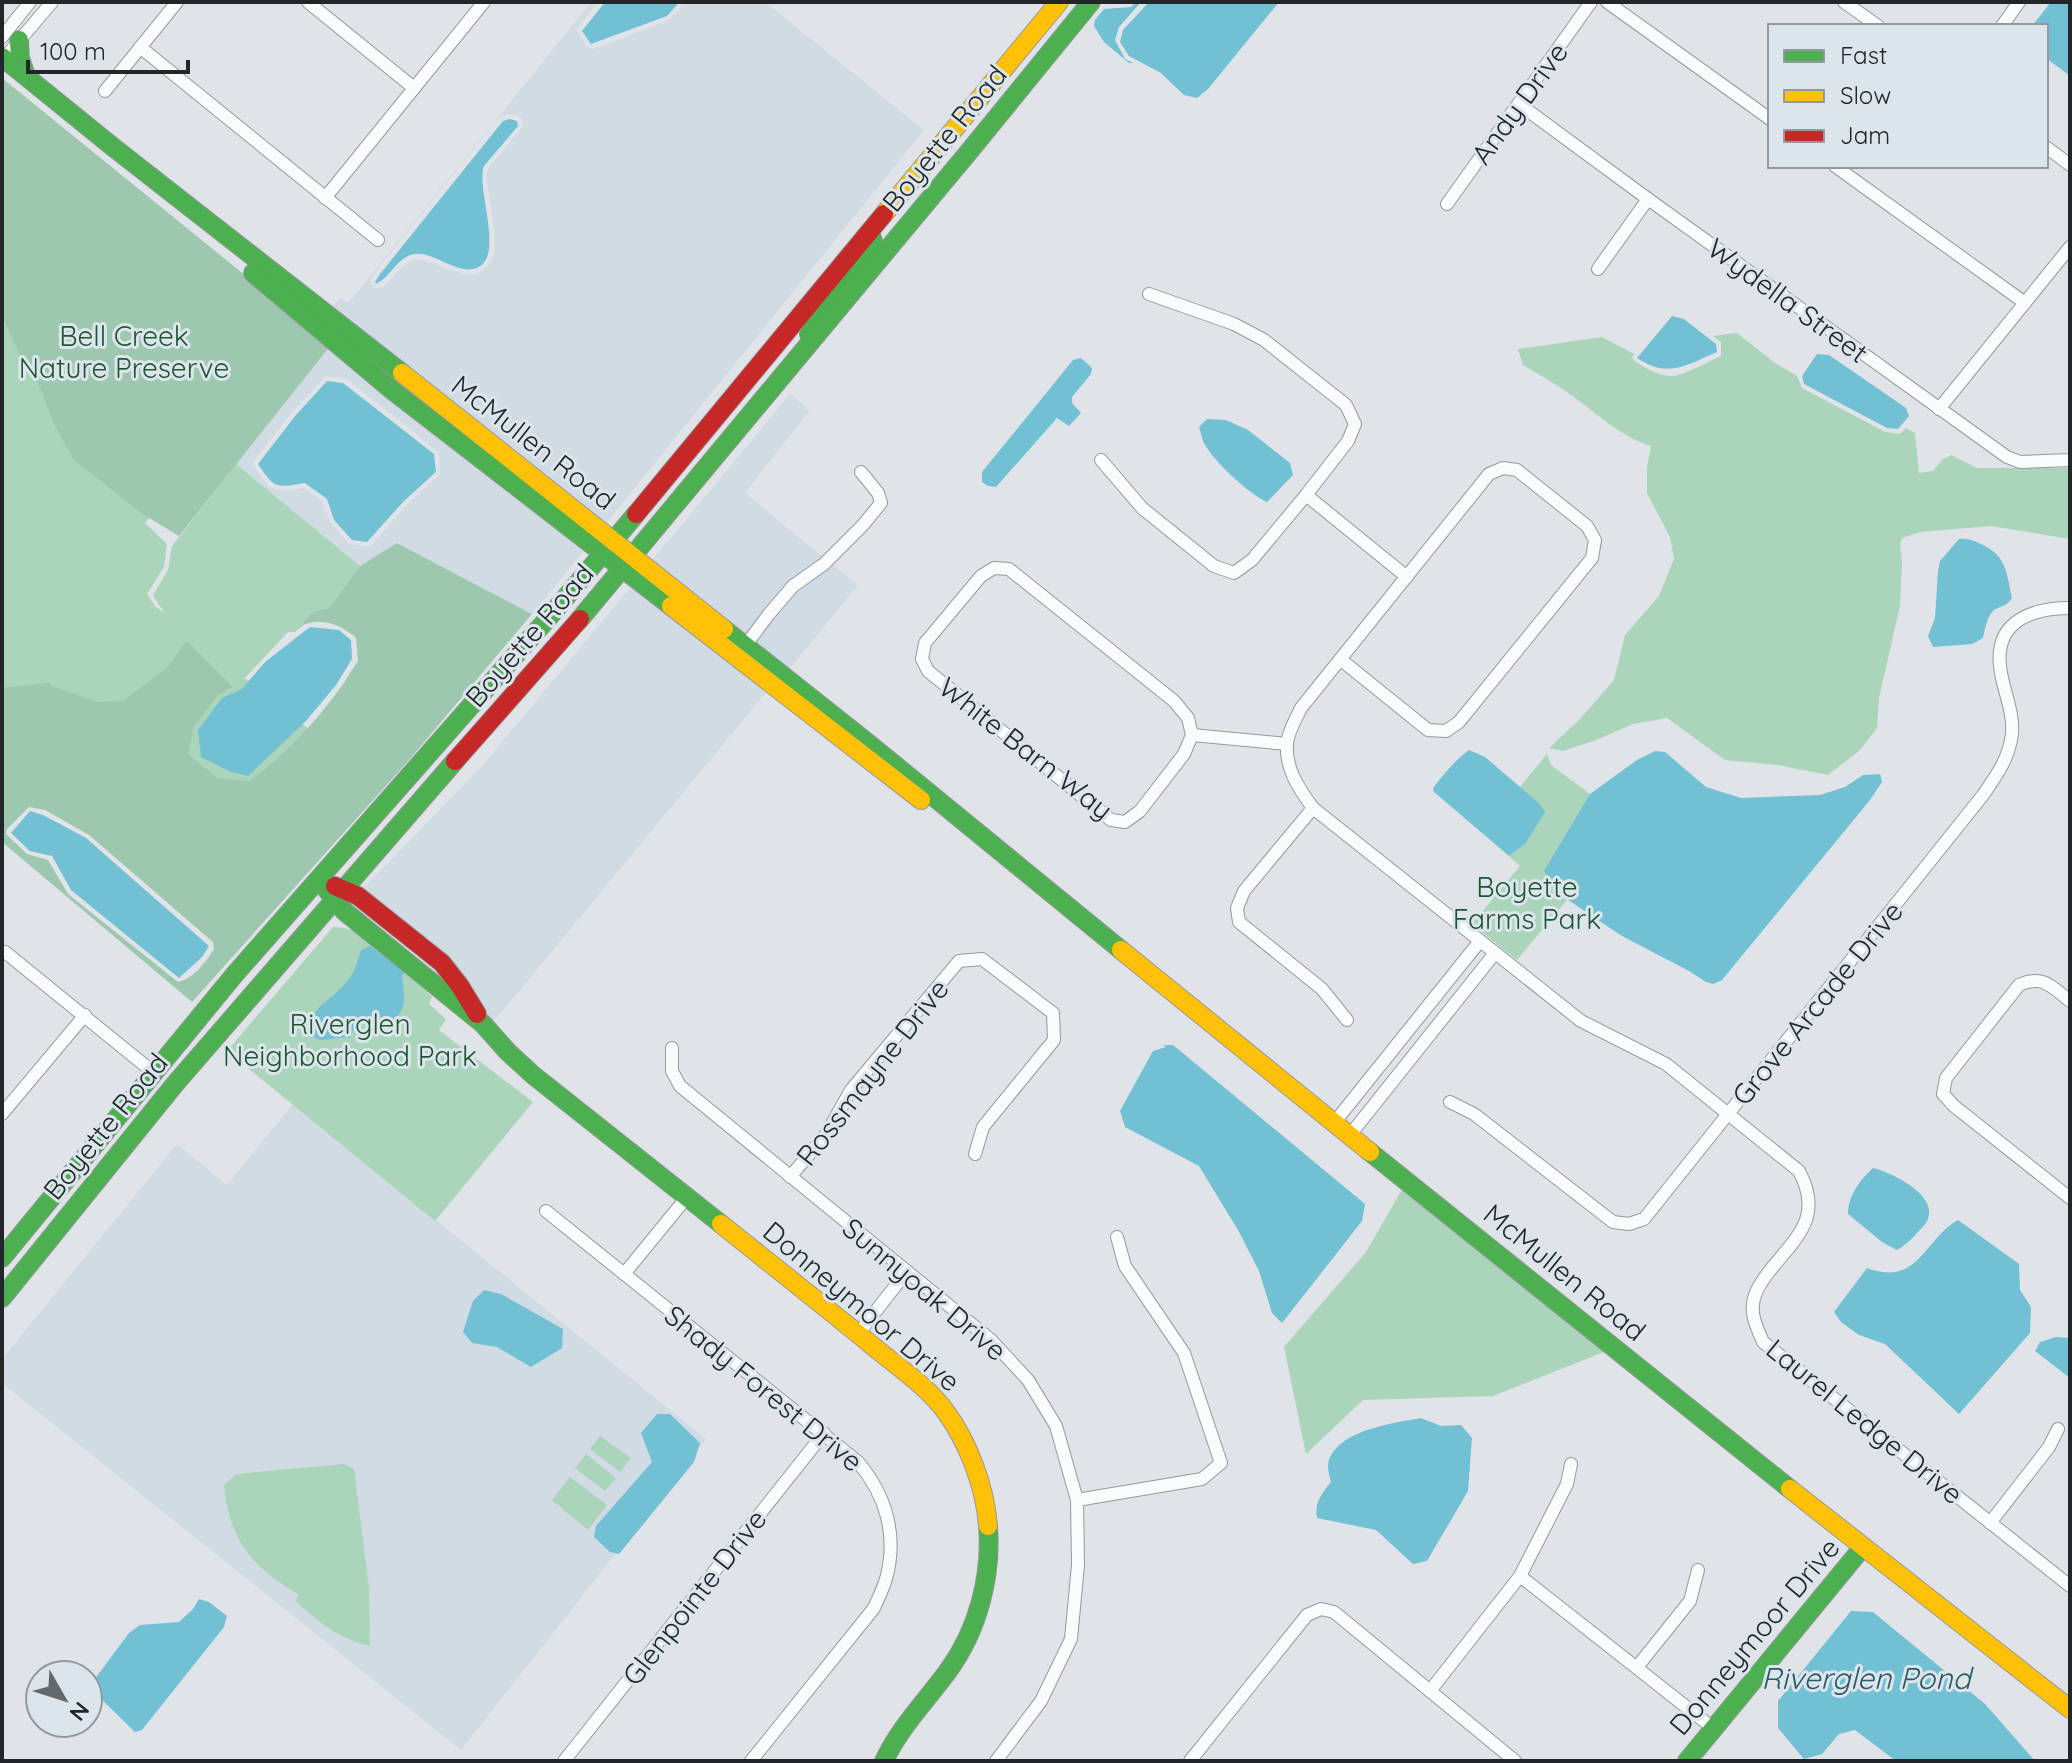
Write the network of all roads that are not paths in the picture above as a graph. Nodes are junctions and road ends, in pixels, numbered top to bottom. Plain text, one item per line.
1 (30, 2) edge
2 (52, 2) edge
3 (177, 2) edge
4 (308, 2) edge
5 (484, 2) edge
6 (1059, 2) edge
7 (1076, 2) edge
8 (1091, 2) edge
9 (1591, 2) edge
10 (1607, 2) edge
11 (1844, 2) edge
12 (2019, 2) edge
13 (1875, 24) edge
14 (2003, 24) edge
15 (11, 38) edge
16 (1061, 39) junction
17 (140, 47) junction
18 (2, 62) edge
19 (26, 76) junction
20 (414, 88) junction
21 (105, 91) dead end
22 (1519, 104) junction
23 (1768, 118) edge
24 (2048, 148) edge
25 (2070, 165) edge
26 (1838, 168) edge
27 (325, 198) junction
28 (1648, 199) junction
29 (1447, 204) dead end
30 (912, 221) junction
31 (870, 232) junction
32 (378, 240) dead end
33 (2070, 247) edge
34 (1598, 269) dead end
35 (1149, 294) dead end
36 (2025, 303) junction
37 (804, 352) junction
38 (1939, 409) junction
39 (1101, 460) dead end
40 (2070, 460) edge
41 (861, 472) dead end
42 (1306, 495) junction
43 (609, 547) junction
44 (628, 562) junction
45 (1407, 577) junction
46 (2070, 608) edge
47 (745, 646) junction
48 (1340, 659) junction
49 (1192, 735) junction
50 (1287, 744) junction
51 (936, 804) junction
52 (1313, 808) junction
53 (318, 878) junction
54 (338, 894) junction
55 (1480, 941) junction
56 (5, 952) dead end
57 (1495, 953) junction
58 (2070, 1001) edge
59 (85, 1015) junction
60 (1347, 1020) dead end
61 (672, 1048) dead end
62 (153, 1072) junction
63 (1450, 1102) dead end
64 (1728, 1113) junction
65 (2, 1114) edge
66 (1334, 1123) junction
67 (1350, 1135) junction
68 (975, 1154) dead end
69 (790, 1177) junction
70 (687, 1197) junction
71 (2070, 1198) edge
72 (546, 1211) dead end
73 (1117, 1237) dead end
74 (2, 1258) edge
75 (907, 1271) junction
76 (624, 1274) junction
77 (2, 1298) edge
78 (858, 1334) junction
79 (2058, 1429) dead end
80 (824, 1433) junction
81 (1571, 1464) dead end
82 (1077, 1500) junction
83 (1990, 1523) junction
84 (1863, 1547) junction
85 (1698, 1570) dead end
86 (1520, 1576) junction
87 (2070, 1586) edge
88 (1637, 1667) junction
89 (1430, 1691) junction
90 (2070, 1709) edge
91 (1713, 1728) junction
92 (564, 1761) edge
93 (751, 1761) edge
94 (884, 1761) edge
95 (996, 1761) edge
96 (1190, 1761) edge
97 (1515, 1761) edge
98 (1687, 1761) edge

1 - 15 street
2 - 15 street
3 - 17 street
4 - 20 street
5 - 20 street
6 - 31 street, Boyette Road
7 - 16 street
8 - 16 street, Boyette Road
9 - 22 street, Andy Drive
10 - 23 street
11 - 13 street
12 - 14 street
15 - 18 street
15 - 19 street
16 - 30 street, Boyette Road
17 - 21 street
17 - 27 street
18 - 19 street, McMullen Road
18 - 43 street, McMullen Road
19 - 43 street, McMullen Road
20 - 27 street
22 - 28 street, Wydella Street
22 - 29 street, Andy Drive
24 - 25 street
26 - 36 street
27 - 32 street
28 - 34 street
28 - 38 street, Wydella Street
30 - 31 street
30 - 37 street, Boyette Road
31 - 37 street
31 - 43 street, Boyette Road
33 - 36 street
35 - 42 street
36 - 38 street
37 - 44 street, Boyette Road
38 - 40 street, Wydella Street
39 - 42 street
41 - 47 street
42 - 45 street
43 - 44 street, McMullen Road
43 - 53 street, Boyette Road
44 - 47 street, McMullen Road
44 - 51 street, McMullen Road
44 - 54 street, Boyette Road
45 - 48 street
45 - 48 street
46 - 64 street, Grove Arcade Drive
47 - 51 street, McMullen Road
48 - 50 street
49 - 49 street, White Barn Way
49 - 50 street
50 - 52 street, Laurel Ledge Drive
51 - 66 street, McMullen Road
52 - 55 street, Laurel Ledge Drive
52 - 60 street
53 - 54 street, Donneymoor Drive
53 - 62 street, Boyette Road
54 - 70 street, Donneymoor Drive
54 - 77 street, Boyette Road
55 - 57 street, Laurel Ledge Drive
55 - 66 street
56 - 59 street
57 - 64 street, Laurel Ledge Drive
57 - 67 street
58 - 71 street
59 - 62 street
59 - 65 street
61 - 69 street, Sunnyoak Drive
62 - 74 street, Boyette Road
63 - 64 street, Grove Arcade Drive
64 - 83 street, Laurel Ledge Drive
66 - 67 street, McMullen Road
67 - 84 street, McMullen Road
68 - 69 street, Rossmayne Drive
69 - 75 street, Sunnyoak Drive
70 - 76 street
70 - 78 street, Donneymoor Drive
72 - 76 street, Shady Forest Drive
73 - 82 street
75 - 78 street
75 - 82 street, Sunnyoak Drive
76 - 80 street, Shady Forest Drive
78 - 94 street, Donneymoor Drive
79 - 83 street
80 - 92 street, Glenpointe Drive
80 - 93 street, Shady Forest Drive
81 - 86 street
82 - 95 street, Sunnyoak Drive
83 - 87 street, Laurel Ledge Drive
84 - 90 street, McMullen Road
84 - 91 street, Donneymoor Drive
85 - 88 street
86 - 88 street
86 - 89 street
88 - 91 street
89 - 96 street
89 - 97 street
91 - 98 street, Donneymoor Drive

